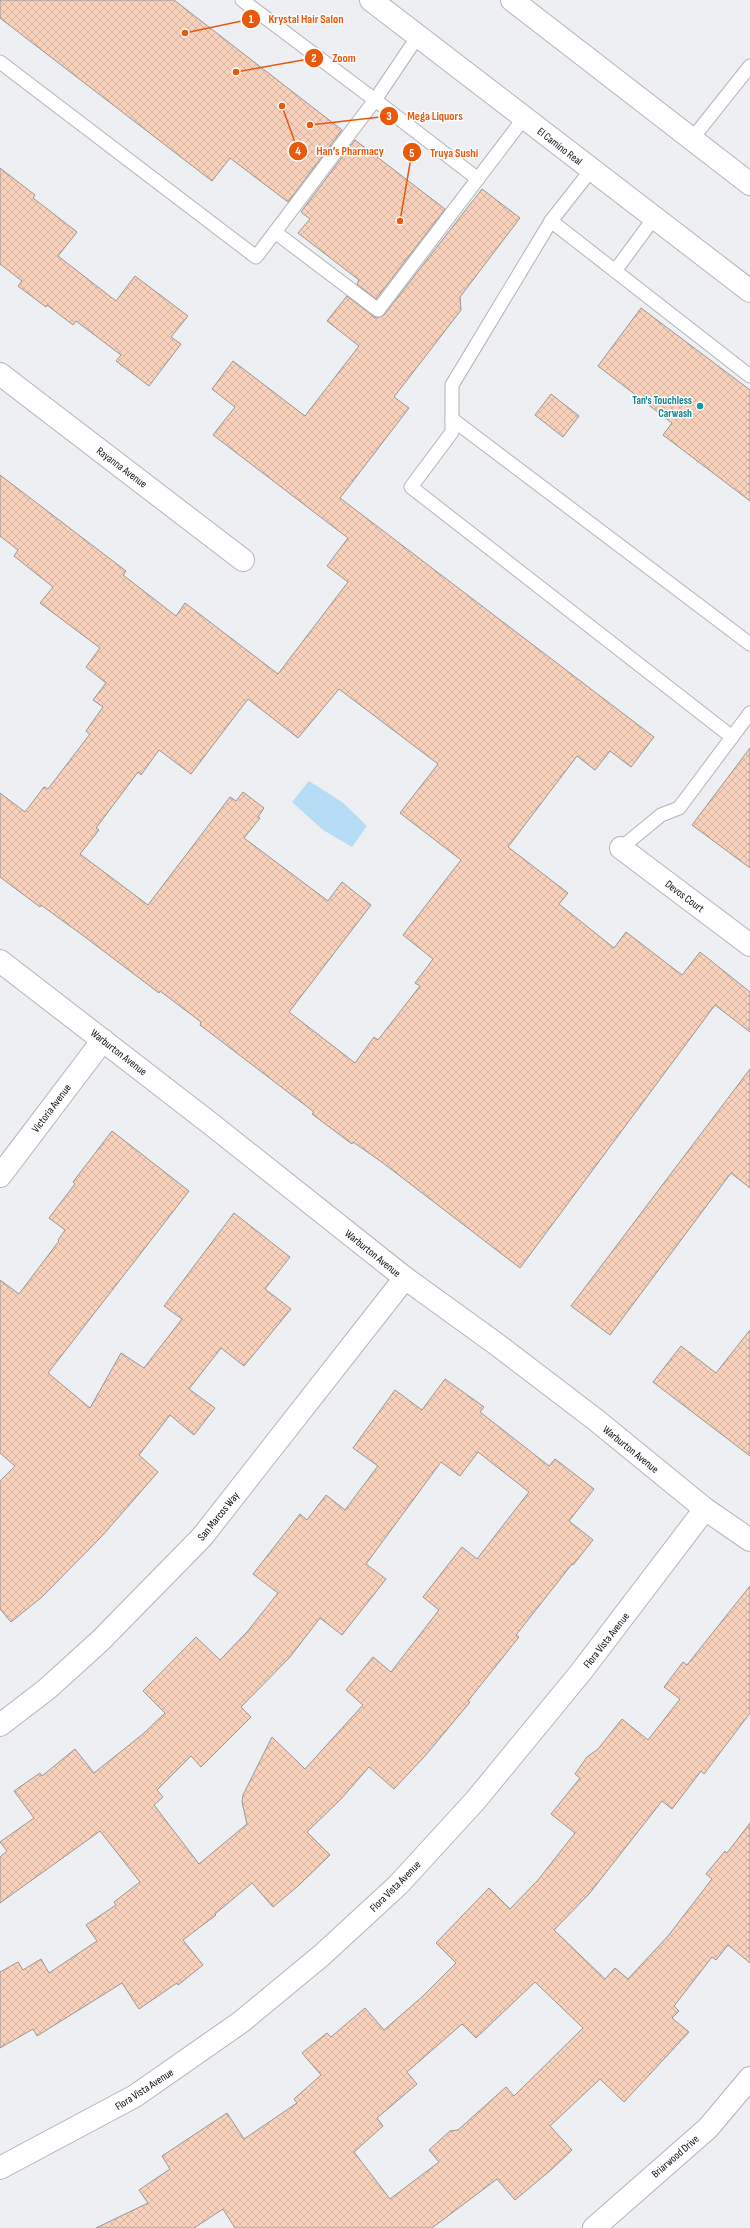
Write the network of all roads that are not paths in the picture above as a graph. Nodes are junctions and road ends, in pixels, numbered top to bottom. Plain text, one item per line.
1 (242, 0) edge
2 (371, 0) edge
3 (512, 0) edge
4 (418, 36) junction
5 (0, 62) edge
6 (750, 66) edge
7 (375, 100) junction
8 (524, 118) junction
9 (692, 139) junction
10 (591, 170) junction
11 (478, 179) junction
12 (750, 184) edge
13 (654, 218) junction
14 (551, 222) junction
15 (275, 232) junction
16 (615, 271) junction
17 (750, 291) edge
18 (0, 374) edge
19 (750, 376) edge
20 (452, 419) junction
21 (243, 560) dead end
22 (750, 644) edge
23 (750, 713) edge
24 (732, 737) junction
25 (621, 848) joint
26 (750, 945) edge
27 (0, 961) edge
28 (103, 1040) junction
29 (0, 1176) edge
30 (405, 1278) junction
31 (705, 1509) junction
32 (750, 1540) edge
33 (0, 1725) edge
34 (750, 2078) edge
35 (0, 2168) edge
36 (594, 2228) edge

1 - 7 lane
2 - 4 street, El Camino Real
3 - 9 street
4 - 7 lane
4 - 8 street, El Camino Real
5 - 15 lane
6 - 9 lane
7 - 11 lane
7 - 15 lane
8 - 10 street, El Camino Real
8 - 11 lane
9 - 12 street
10 - 13 street, El Camino Real
10 - 14 lane
11 - 15 lane
13 - 16 lane
13 - 17 street, El Camino Real
14 - 16 lane
14 - 20 lane
16 - 19 lane
18 - 21 street, Rayanna Avenue
20 - 22 lane
20 - 24 lane
23 - 24 lane
24 - 25 lane
25 - 26 street, Devos Court
27 - 28 street, Warburton Avenue
28 - 29 street, Victoria Avenue
28 - 30 street, Warburton Avenue
30 - 31 street, Warburton Avenue
30 - 33 street, San Marcos Way
31 - 32 street, Warburton Avenue
31 - 35 street, Flora Vista Avenue
34 - 36 street, Briarwood Drive

